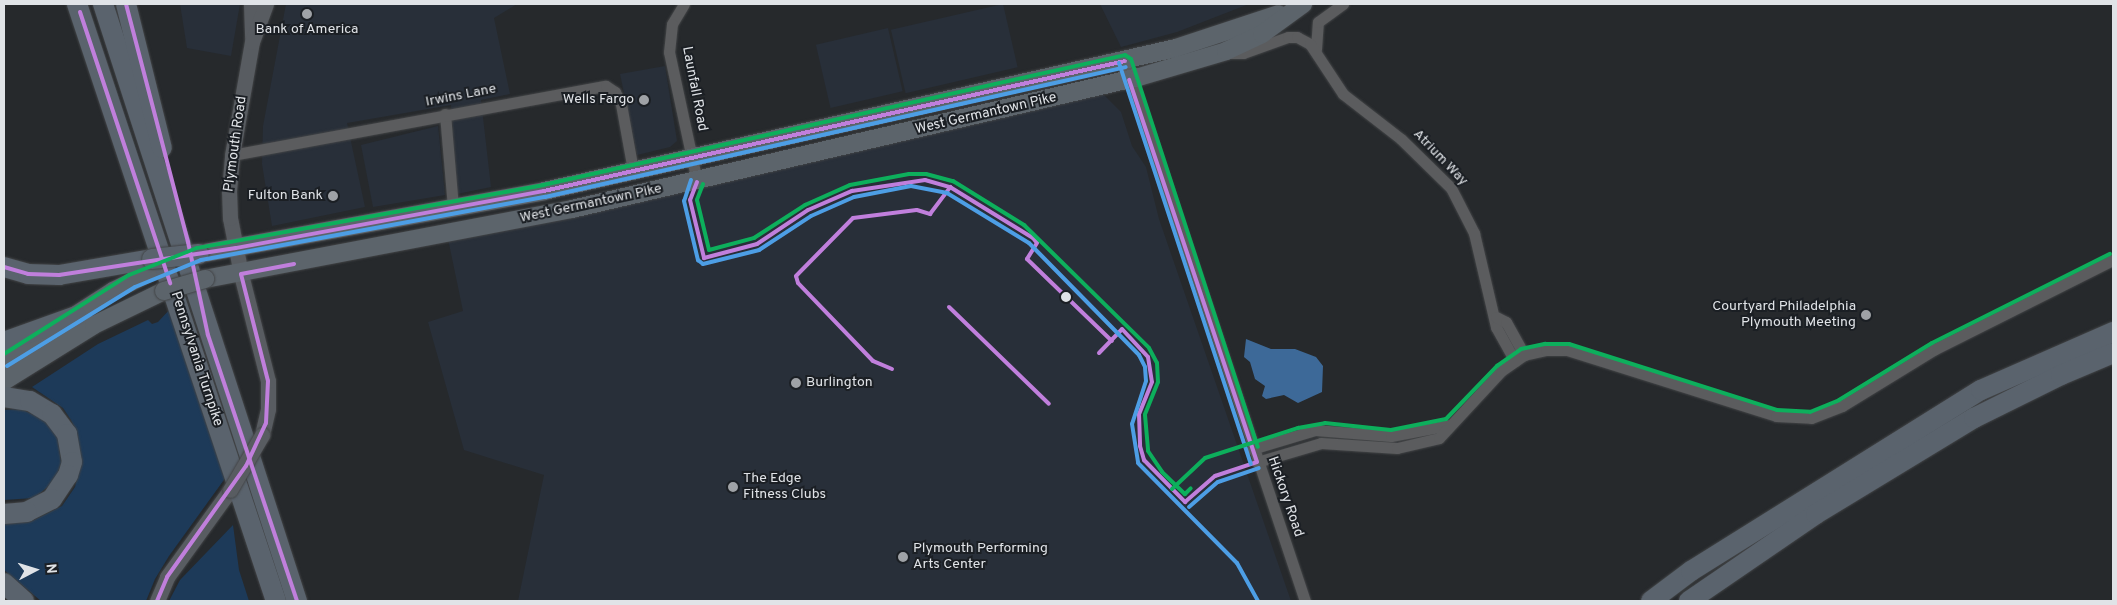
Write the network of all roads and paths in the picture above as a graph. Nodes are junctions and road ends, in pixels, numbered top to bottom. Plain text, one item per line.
1 (103, 4) edge
2 (126, 4) edge
3 (251, 4) edge
4 (266, 4) edge
5 (684, 4) edge
6 (1343, 4) edge
7 (1301, 5) edge
8 (76, 6) edge
9 (252, 42) junction
10 (1316, 48) junction
11 (1218, 53) junction
12 (1124, 61) junction
13 (1130, 80) junction
14 (445, 114) junction
15 (232, 155) junction
16 (692, 156) junction
17 (633, 170) junction
18 (697, 182) junction
19 (453, 208) junction
20 (236, 248) junction
21 (199, 254) joint
22 (2113, 260) edge
23 (154, 264) junction
24 (4, 267) edge
25 (241, 274) junction
26 (76, 316) junction
27 (2113, 332) edge
28 (208, 335) junction
29 (4, 342) edge
30 (2113, 354) edge
31 (1520, 358) junction
32 (4, 361) edge
33 (4, 381) edge
34 (4, 397) edge
35 (1449, 424) junction
36 (1252, 449) junction
37 (1257, 462) junction
38 (4, 514) edge
39 (4, 585) edge
40 (11, 601) edge
41 (24, 601) edge
42 (157, 601) edge
43 (276, 601) edge
44 (297, 601) edge
45 (1306, 601) edge
46 (1651, 601) edge
47 (1689, 601) edge

1 - 28 highway, Pennsylvania Turnpike
2 - 28 highway
3 - 9 main road, Plymouth Road
4 - 9 main road, Plymouth Road
5 - 16 street, Launfall Road
6 - 10 street
7 - 11 main road, West Germantown Pike
7 - 12 main road, West Germantown Pike
8 - 43 highway, Pennsylvania Turnpike
9 - 15 main road, Plymouth Road
10 - 11 street
10 - 31 street, Atrium Way
11 - 13 main road, West Germantown Pike
12 - 13 street, Hickory Road
12 - 16 main road, West Germantown Pike
13 - 18 main road, West Germantown Pike
13 - 36 street, Hickory Road
14 - 15 street, Irwins Lane
14 - 17 street, Irwins Lane
14 - 19 street
15 - 20 main road, Plymouth Road
16 - 17 main road, West Germantown Pike
16 - 18 street, Launfall Road
17 - 19 main road, West Germantown Pike
18 - 25 main road, West Germantown Pike
19 - 20 main road, West Germantown Pike
20 - 21 main road, West Germantown Pike
20 - 25 main road, Plymouth Road
21 - 23 highway, bridge
22 - 31 street
23 - 24 highway
23 - 26 main road
25 - 33 main road, West Germantown Pike, bridge
25 - 42 main road, Plymouth Road, bridge
26 - 29 highway
26 - 32 main road
27 - 46 highway
28 - 44 highway, Pennsylvania Turnpike
30 - 47 highway
31 - 35 street
34 - 38 highway
35 - 36 street
35 - 37 street
36 - 37 street, Hickory Road
37 - 45 street, Hickory Road
39 - 40 highway
39 - 41 highway

